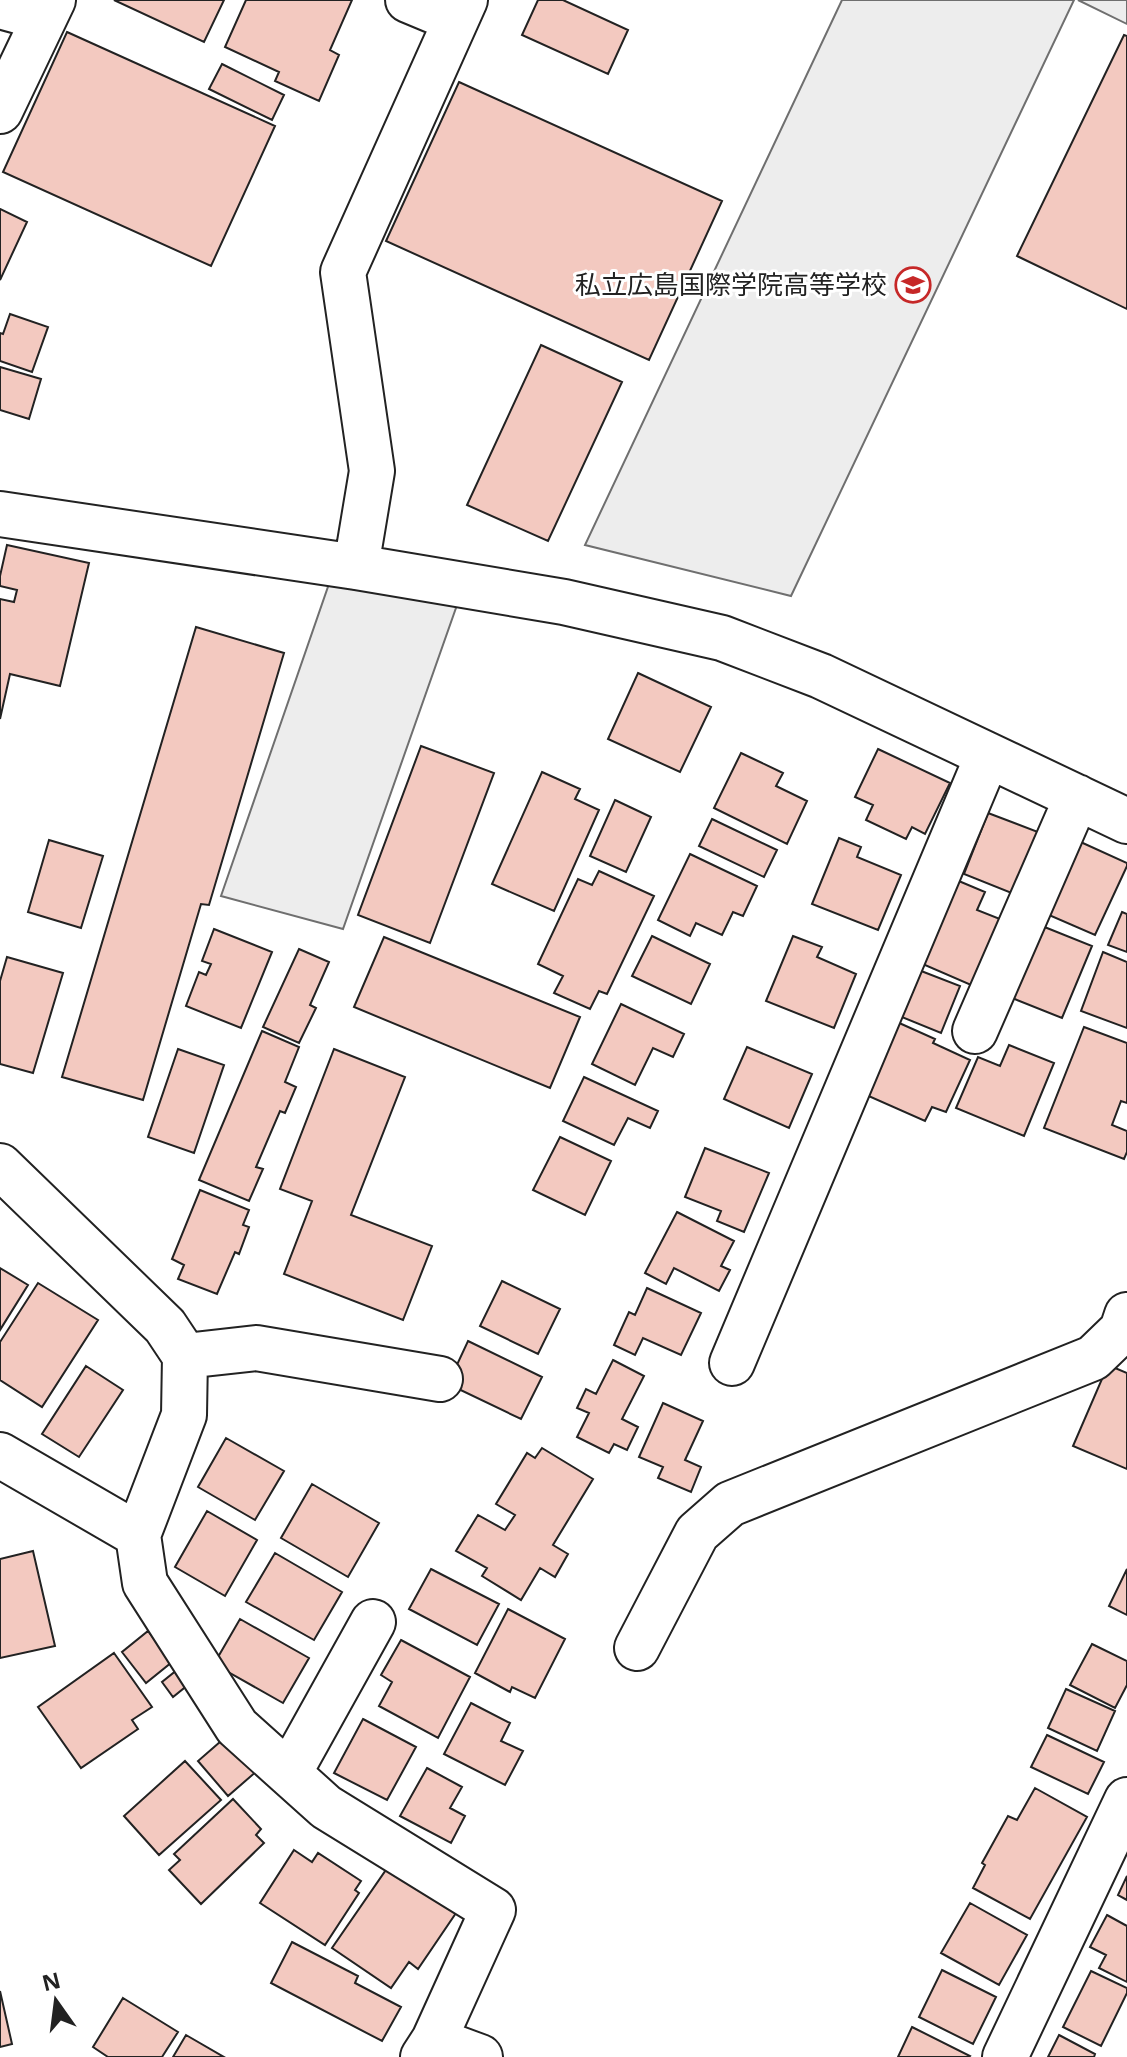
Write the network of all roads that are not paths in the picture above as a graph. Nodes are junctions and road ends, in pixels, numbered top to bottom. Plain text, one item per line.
1 (408, 0) edge
2 (0, 6) edge
3 (48, 9) edge
4 (460, 10) edge
5 (0, 111) edge
6 (0, 514) edge
7 (356, 567) junction
8 (988, 755) junction
9 (1077, 797) junction
10 (1127, 821) edge
11 (975, 1031) dead end
12 (0, 1166) edge
13 (1127, 1315) edge
14 (185, 1356) junction
15 (732, 1363) dead end
16 (440, 1379) dead end
17 (0, 1455) edge
18 (138, 1535) junction
19 (373, 1622) dead end
20 (637, 1648) dead end
21 (289, 1773) junction
22 (1127, 1800) edge
23 (428, 2048) edge
24 (480, 2057) edge
25 (1005, 2057) edge

1 - 4 street
2 - 3 street
3 - 5 street
4 - 7 street
6 - 7 street
7 - 8 street
8 - 9 street
8 - 15 street
9 - 10 street
9 - 11 street
12 - 14 street
13 - 20 street
14 - 16 street
14 - 18 street
17 - 18 street
18 - 21 street
19 - 21 street
21 - 23 street
22 - 25 street
23 - 24 street

